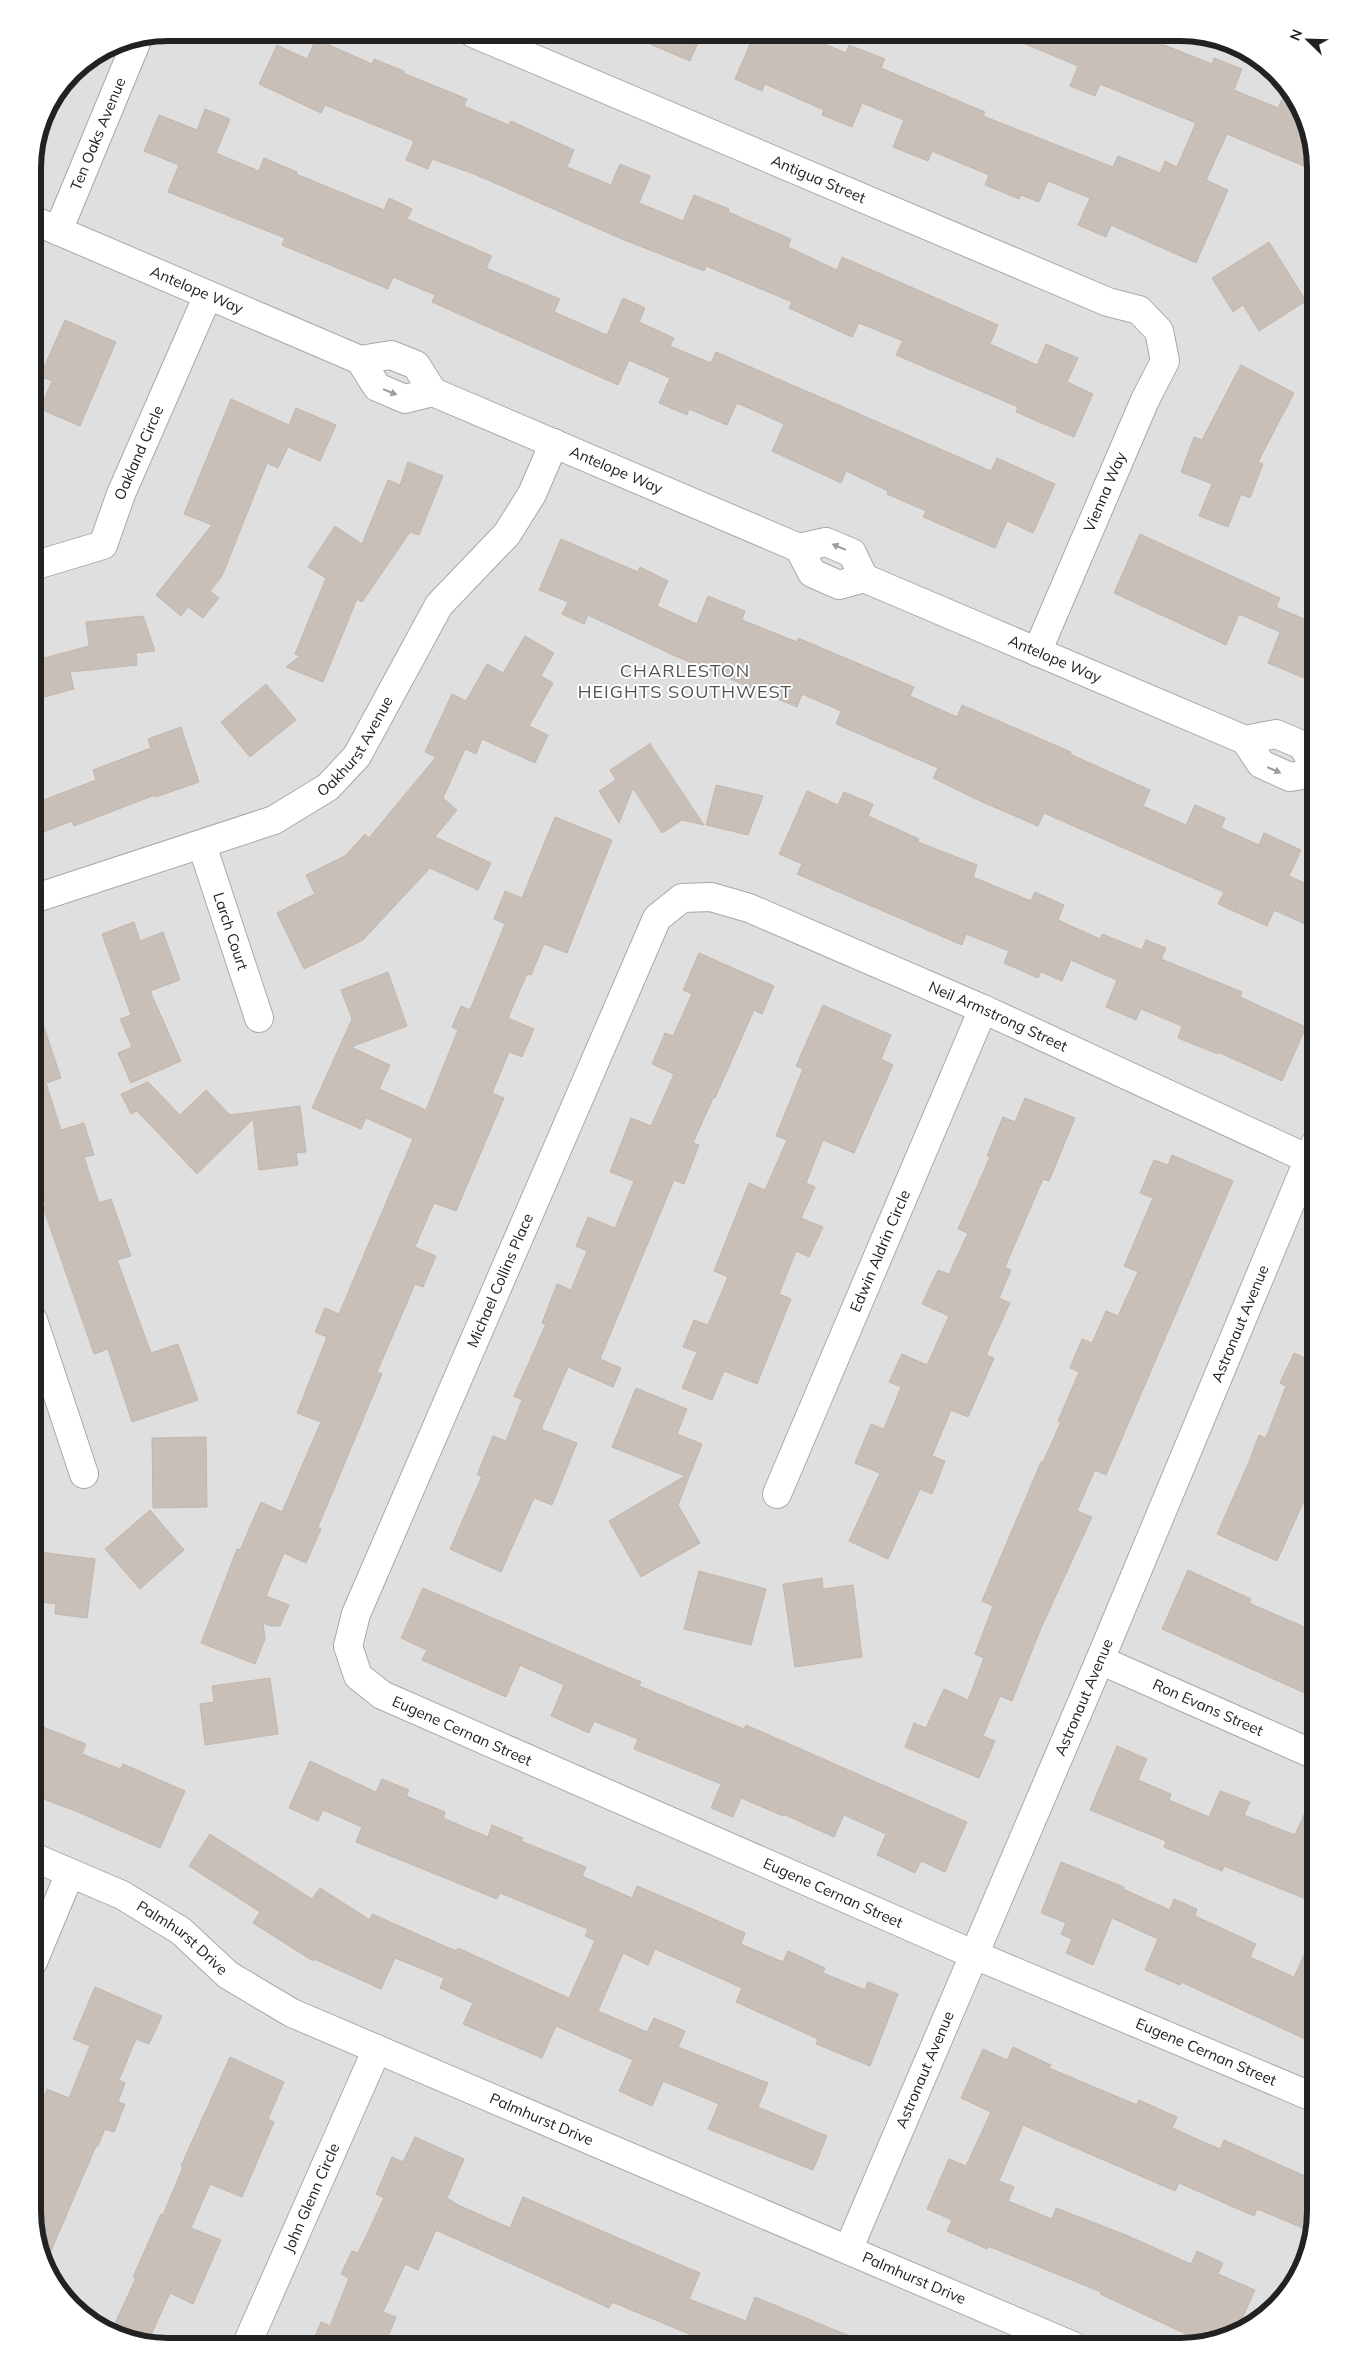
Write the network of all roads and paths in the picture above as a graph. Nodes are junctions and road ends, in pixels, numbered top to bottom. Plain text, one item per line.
1 (493, 41) edge
2 (135, 46) edge
3 (42, 224) edge
4 (58, 231) junction
5 (208, 295) junction
6 (1159, 331) joint
7 (554, 443) junction
8 (42, 563) edge
9 (1037, 652) junction
10 (1245, 740) junction
11 (1307, 753) edge
12 (1307, 774) edge
13 (202, 845) junction
14 (42, 896) edge
15 (682, 898) joint
16 (983, 1008) junction
17 (258, 1018) dead end
18 (1307, 1152) edge
19 (1307, 1169) edge
20 (41, 1345) edge
21 (84, 1474) dead end
22 (777, 1494) dead end
23 (1100, 1660) junction
24 (358, 1676) joint
25 (1307, 1750) edge
26 (41, 1861) edge
27 (70, 1873) junction
28 (41, 1941) edge
29 (974, 1955) junction
30 (377, 2048) junction
31 (1307, 2094) edge
32 (848, 2250) junction
33 (250, 2337) edge
34 (1054, 2338) edge

1 - 6 street, Antigua Street
2 - 4 street, Ten Oaks Avenue
3 - 4 street, Antelope Way
4 - 5 street, Antelope Way
5 - 7 street, Antelope Way
5 - 8 street, Oakland Circle
6 - 9 street, Vienna Way
7 - 9 street, Antelope Way
7 - 13 street, Oakhurst Avenue
9 - 10 street, Antelope Way
10 - 11 street
10 -> 12 street
13 - 14 street, Oakhurst Avenue
13 - 17 street, Larch Court
15 - 16 street, Neil Armstrong Street
15 - 24 street, Michael Collins Place
16 - 18 street, Neil Armstrong Street
16 - 22 street, Edwin Aldrin Circle
19 - 23 street, Astronaut Avenue
20 - 21 street
23 - 25 street, Ron Evans Street
23 - 29 street, Astronaut Avenue
24 - 29 street, Eugene Cernan Street
26 - 27 street, Palmhurst Drive
27 - 28 street
27 - 30 street, Palmhurst Drive
29 - 31 street, Eugene Cernan Street
29 - 32 street, Astronaut Avenue
30 - 32 street, Palmhurst Drive
30 - 33 street, John Glenn Circle
32 - 34 street, Palmhurst Drive

